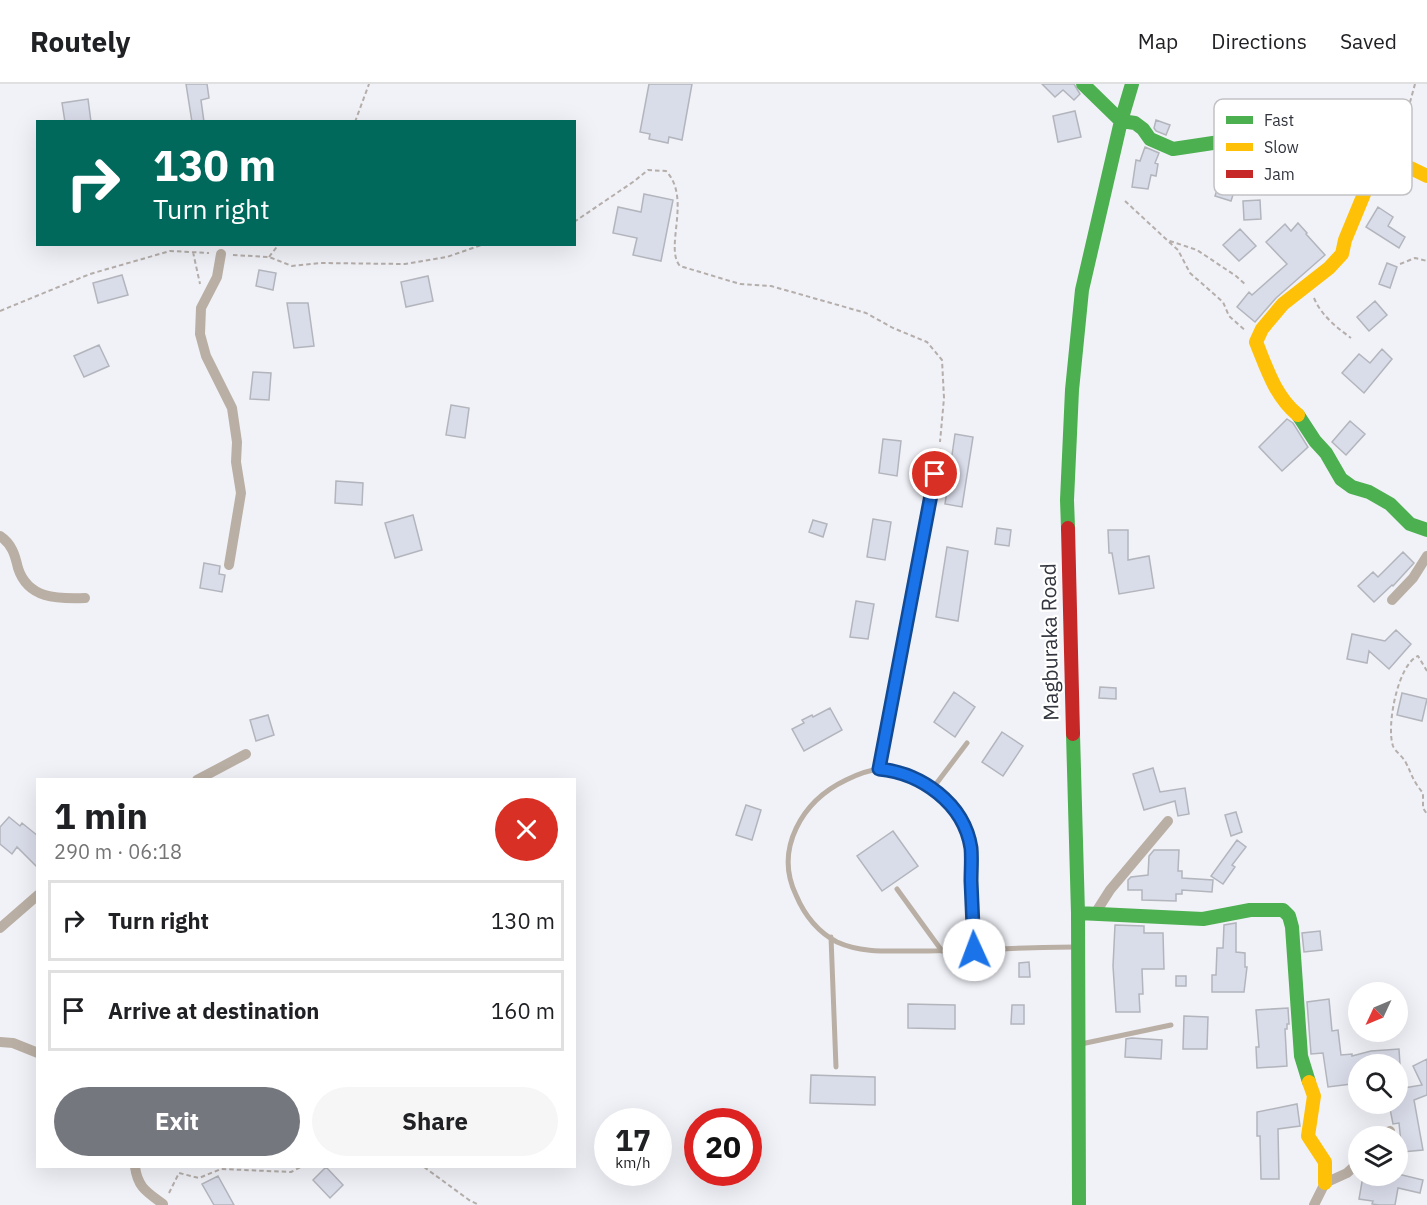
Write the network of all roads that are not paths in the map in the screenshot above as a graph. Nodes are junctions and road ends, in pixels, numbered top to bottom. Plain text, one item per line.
1 (1132, 84) edge
2 (1087, 86) edge
3 (1121, 121) junction
4 (1214, 143) edge
5 (1412, 169) edge
6 (1427, 176) edge
7 (1365, 195) edge
8 (221, 254) road end
9 (940, 451) road end
10 (1427, 530) edge
11 (0, 536) edge
12 (1427, 556) edge
13 (229, 565) dead end
14 (85, 598) dead end
15 (1392, 600) dead end
16 (967, 743) dead end
17 (246, 754) dead end
18 (879, 769) junction
19 (201, 778) edge
20 (933, 788) junction
21 (1168, 821) dead end
22 (897, 890) dead end
23 (36, 897) edge
24 (1096, 912) junction
25 (1078, 913) junction
26 (0, 928) edge
27 (831, 938) junction
28 (1077, 947) junction
29 (974, 950) junction
30 (942, 951) junction
31 (1171, 1025) dead end
32 (0, 1042) edge
33 (1078, 1045) junction
34 (36, 1052) edge
35 (836, 1067) dead end
36 (135, 1168) edge
37 (1348, 1172) edge
38 (1325, 1183) junction
39 (163, 1204) edge
40 (1079, 1205) edge
41 (1314, 1205) edge

1 - 3 street, Magburaka Road
2 - 3 street
3 - 4 street
3 - 25 street, Magburaka Road
5 - 6 street
7 - 10 street
8 - 13 street
9 - 18 lane
11 - 14 street
12 - 15 street
16 - 20 lane
17 - 19 street
18 - 20 lane
18 - 27 lane
20 - 29 lane
21 - 24 street
22 - 30 lane
23 - 26 street
24 - 25 street
24 - 38 street
25 - 28 street, Magburaka Road
27 - 30 lane
27 - 35 lane
28 - 29 lane
28 - 33 street, Magburaka Road
29 - 30 lane
31 - 33 lane
32 - 34 street
33 - 40 street, Magburaka Road
36 - 39 street
37 - 38 street
38 - 41 street

